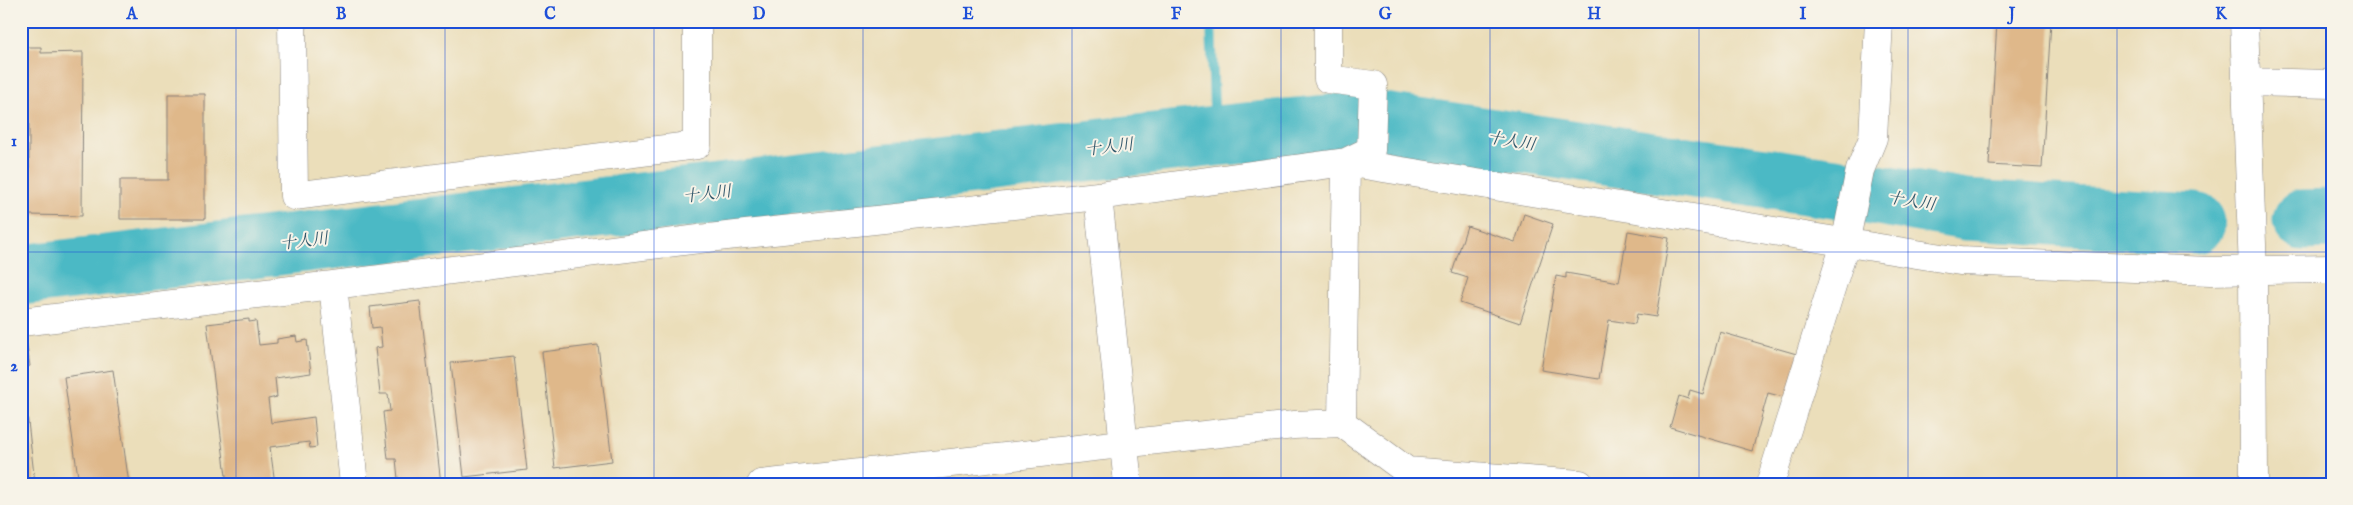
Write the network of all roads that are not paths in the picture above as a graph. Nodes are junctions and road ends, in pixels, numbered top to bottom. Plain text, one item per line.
1 (292, 21) edge
2 (697, 21) edge
3 (1328, 21) edge
4 (1879, 21) edge
5 (2244, 21) edge
6 (2246, 82) junction
7 (2332, 84) edge
8 (1346, 162) junction
9 (1098, 196) junction
10 (1848, 234) junction
11 (2332, 269) edge
12 (2253, 272) junction
13 (333, 285) junction
14 (21, 322) edge
15 (1342, 424) junction
16 (1124, 443) junction
17 (354, 484) edge
18 (761, 484) edge
19 (1128, 484) edge
20 (1580, 484) edge
21 (1770, 484) edge
22 (2254, 484) edge

1 - 2 street
3 - 8 street
4 - 10 street
5 - 6 street
6 - 7 street
6 - 12 street
8 - 9 street
8 - 10 street
8 - 15 street
9 - 13 street
9 - 16 street
10 - 12 street
10 - 21 street
11 - 12 street
12 - 22 street
13 - 14 street
13 - 17 street
15 - 16 street
15 - 20 street
16 - 18 street
16 - 19 street

